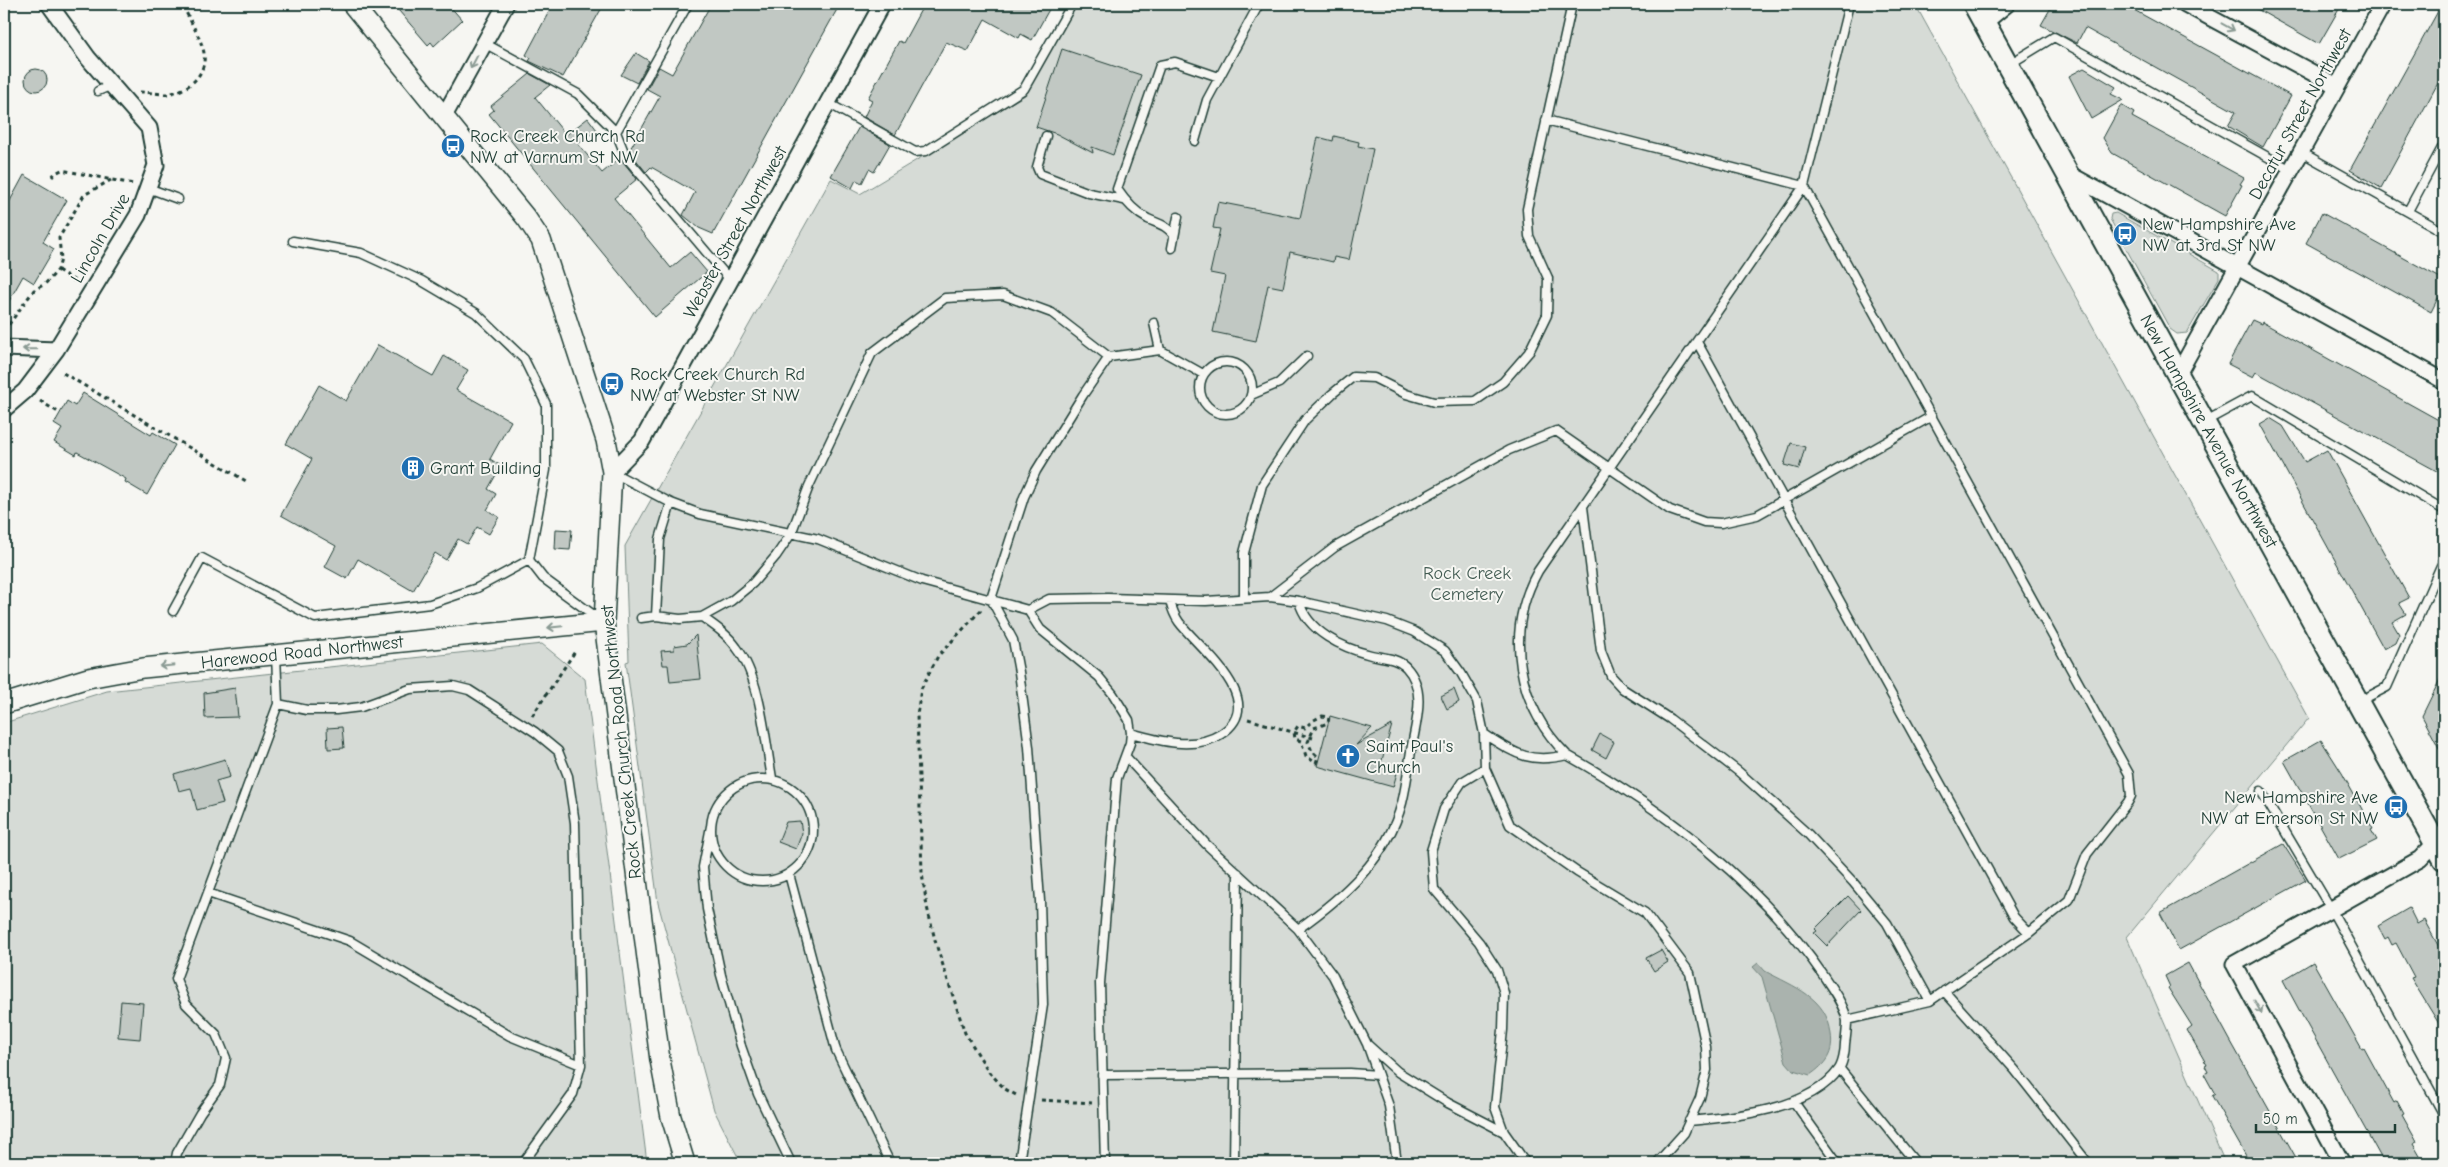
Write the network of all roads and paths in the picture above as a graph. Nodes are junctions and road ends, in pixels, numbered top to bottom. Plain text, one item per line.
1 (49, 4) edge
2 (182, 4) edge
3 (352, 4) edge
4 (504, 4) edge
5 (688, 4) edge
6 (882, 4) edge
7 (1072, 4) edge
8 (1259, 4) edge
9 (1572, 4) edge
10 (1849, 4) edge
11 (1974, 4) edge
12 (2007, 4) edge
13 (2185, 4) edge
14 (2379, 5) edge
15 (1984, 23) junction
16 (484, 43) junction
17 (2008, 65) junction
18 (1220, 78) junction
19 (2337, 86) junction
20 (140, 92) dead end
21 (828, 103) junction
22 (444, 118) junction
23 (1546, 120) junction
24 (616, 132) junction
25 (1046, 136) dead end
26 (1195, 141) dead end
27 (2444, 144) edge
28 (2300, 152) junction
29 (2291, 170) junction
30 (2067, 174) junction
31 (52, 178) dead end
32 (111, 180) junction
33 (1804, 186) junction
34 (145, 187) junction
35 (178, 199) dead end
36 (1124, 200) junction
37 (2408, 211) junction
38 (1178, 217) dead end
39 (2444, 232) edge
40 (1174, 235) junction
41 (293, 241) dead end
42 (1172, 248) dead end
43 (2238, 267) junction
44 (58, 270) junction
45 (730, 280) junction
46 (84, 287) dead end
47 (1154, 323) dead end
48 (4, 331) edge
49 (1697, 342) junction
50 (4, 348) edge
51 (56, 350) junction
52 (1160, 350) junction
53 (1307, 356) dead end
54 (1109, 357) junction
55 (63, 373) dead end
56 (1203, 374) junction
57 (2178, 374) junction
58 (2442, 375) edge
59 (1251, 395) junction
60 (40, 402) dead end
61 (4, 409) edge
62 (58, 412) dead end
63 (1932, 416) junction
64 (2204, 422) junction
65 (1609, 469) junction
66 (612, 472) junction
67 (246, 481) dead end
68 (1784, 499) junction
69 (671, 503) junction
70 (1582, 507) junction
71 (2444, 510) edge
72 (791, 534) junction
73 (2444, 559) edge
74 (529, 560) junction
75 (1244, 598) junction
76 (1270, 598) junction
77 (991, 600) junction
78 (1170, 601) junction
79 (1298, 601) junction
80 (1028, 610) junction
81 (174, 611) dead end
82 (656, 616) junction
83 (702, 617) junction
84 (642, 618) dead end
85 (604, 622) junction
86 (576, 650) dead end
87 (276, 655) junction
88 (2358, 702) junction
89 (4, 704) edge
90 (278, 704) junction
91 (531, 718) dead end
92 (1248, 719) dead end
93 (1294, 732) junction
94 (1131, 733) junction
95 (1484, 734) junction
96 (1311, 737) junction
97 (1567, 755) junction
98 (1126, 757) junction
99 (1485, 768) junction
100 (772, 778) junction
101 (2261, 792) dead end
102 (711, 826) junction
103 (2441, 845) edge
104 (1238, 873) junction
105 (789, 874) junction
106 (208, 893) junction
107 (2331, 909) junction
108 (1298, 929) junction
109 (2029, 933) junction
110 (1944, 991) junction
111 (1930, 1001) junction
112 (1847, 1020) junction
113 (1366, 1044) junction
114 (581, 1065) junction
115 (1840, 1069) junction
116 (1236, 1074) junction
117 (1102, 1075) junction
118 (1378, 1076) junction
119 (1030, 1099) junction
120 (1794, 1102) junction
121 (1103, 1104) junction
122 (2444, 1115) edge
123 (1689, 1121) junction
124 (1504, 1132) junction
125 (682, 1159) edge
126 (175, 1163) edge
127 (524, 1163) edge
128 (791, 1163) edge
129 (890, 1163) edge
130 (1019, 1163) edge
131 (1105, 1163) edge
132 (1234, 1163) edge
133 (1397, 1163) edge
134 (1526, 1163) edge
135 (1657, 1163) edge
136 (1838, 1163) edge
137 (1916, 1163) edge
138 (2088, 1163) edge
139 (2342, 1163) edge

1 - 34 street, Lincoln Drive
2 - 20 path
3 - 22 street, Rock Creek Church Road Northwest
4 - 16 street
5 - 24 lane
6 - 21 street, Webster Street Northwest
7 - 21 lane
8 - 18 lane
9 - 23 lane
10 - 33 lane
11 - 15 main road, New Hampshire Avenue Northwest
12 - 15 street
13 -> 19 street
14 - 19 street, Decatur Street Northwest
15 - 17 main road, New Hampshire Avenue Northwest
16 -> 22 street
16 - 24 lane
17 - 29 lane
17 - 30 main road, New Hampshire Avenue Northwest
18 - 26 lane
18 - 36 lane
19 - 28 street, Decatur Street Northwest
21 - 45 street, Webster Street Northwest
22 - 66 street, Rock Creek Church Road Northwest
23 - 33 lane
23 - 75 lane
24 - 45 lane
25 - 36 lane
27 - 37 lane
28 - 29 street, Decatur Street Northwest
28 - 37 lane
29 - 43 street, Decatur Street Northwest
30 - 43 street
30 - 57 main road, New Hampshire Avenue Northwest
31 - 32 path
32 - 34 path
32 - 44 path
33 - 49 lane
33 - 63 lane
34 - 35 lane
34 - 51 street, Lincoln Drive
36 - 40 lane
37 - 39 lane
38 - 40 lane
40 - 42 lane
41 - 74 lane
43 - 57 street, Decatur Street Northwest
43 - 58 street
44 - 46 path
44 - 48 path
45 - 66 street, Webster Street Northwest
47 - 52 lane
49 - 65 lane
49 - 68 lane
51 -> 50 street
51 - 61 street, Lincoln Drive
52 - 54 lane
52 - 56 lane
53 - 59 lane
54 - 72 lane
54 - 77 lane
55 - 67 path
56 - 59 lane
56 - 59 lane
57 - 64 main road, New Hampshire Avenue Northwest
60 - 62 path
63 - 68 lane
63 - 109 lane
64 - 71 lane
64 - 88 main road, New Hampshire Avenue Northwest
65 - 68 lane
65 - 70 lane
65 - 76 lane
66 - 69 lane
66 - 85 street, Rock Creek Church Road Northwest
68 - 109 lane
69 - 72 lane
69 - 82 lane
70 - 97 lane
70 - 111 lane
72 - 77 lane
72 - 83 lane
73 - 88 lane
74 - 81 lane
74 - 85 lane
75 - 76 lane
75 - 78 lane
76 - 79 lane
77 - 80 lane
77 - 119 lane
77 - 119 path
78 - 80 lane
78 - 94 lane
79 - 95 lane
79 - 108 lane
80 - 94 lane
82 - 83 lane
82 - 84 lane
83 - 100 lane
85 -> 87 street, Harewood Road Northwest
85 - 125 street, Rock Creek Church Road Northwest
86 - 91 path
87 -> 89 street, Harewood Road Northwest
87 - 90 lane
88 - 103 main road, New Hampshire Avenue Northwest
90 - 106 lane
90 - 114 lane
92 - 93 path
93 - 96 path
93 - 96 path
93 - 96 path
94 - 98 lane
95 - 97 lane
95 - 99 lane
97 - 112 lane
98 - 104 lane
98 - 117 lane
99 - 123 lane
99 - 124 lane
100 - 102 lane
100 - 105 lane
101 - 107 lane
102 - 105 lane
102 - 128 lane
103 - 107 street
104 - 108 lane
104 - 116 lane
105 - 129 lane
106 - 114 lane
106 - 126 lane
107 - 122 lane
107 -> 139 street
108 - 113 lane
109 - 110 lane
110 - 111 lane
110 - 138 lane
111 - 112 lane
112 - 115 lane
113 - 118 lane
113 - 124 lane
114 - 127 lane
115 - 120 lane
115 - 137 lane
116 - 117 lane
116 - 118 lane
116 - 132 lane
117 - 121 lane
118 - 133 lane
119 - 121 path
119 - 130 lane
120 - 123 lane
120 - 136 lane
121 - 131 lane
123 - 135 lane
124 - 134 lane

